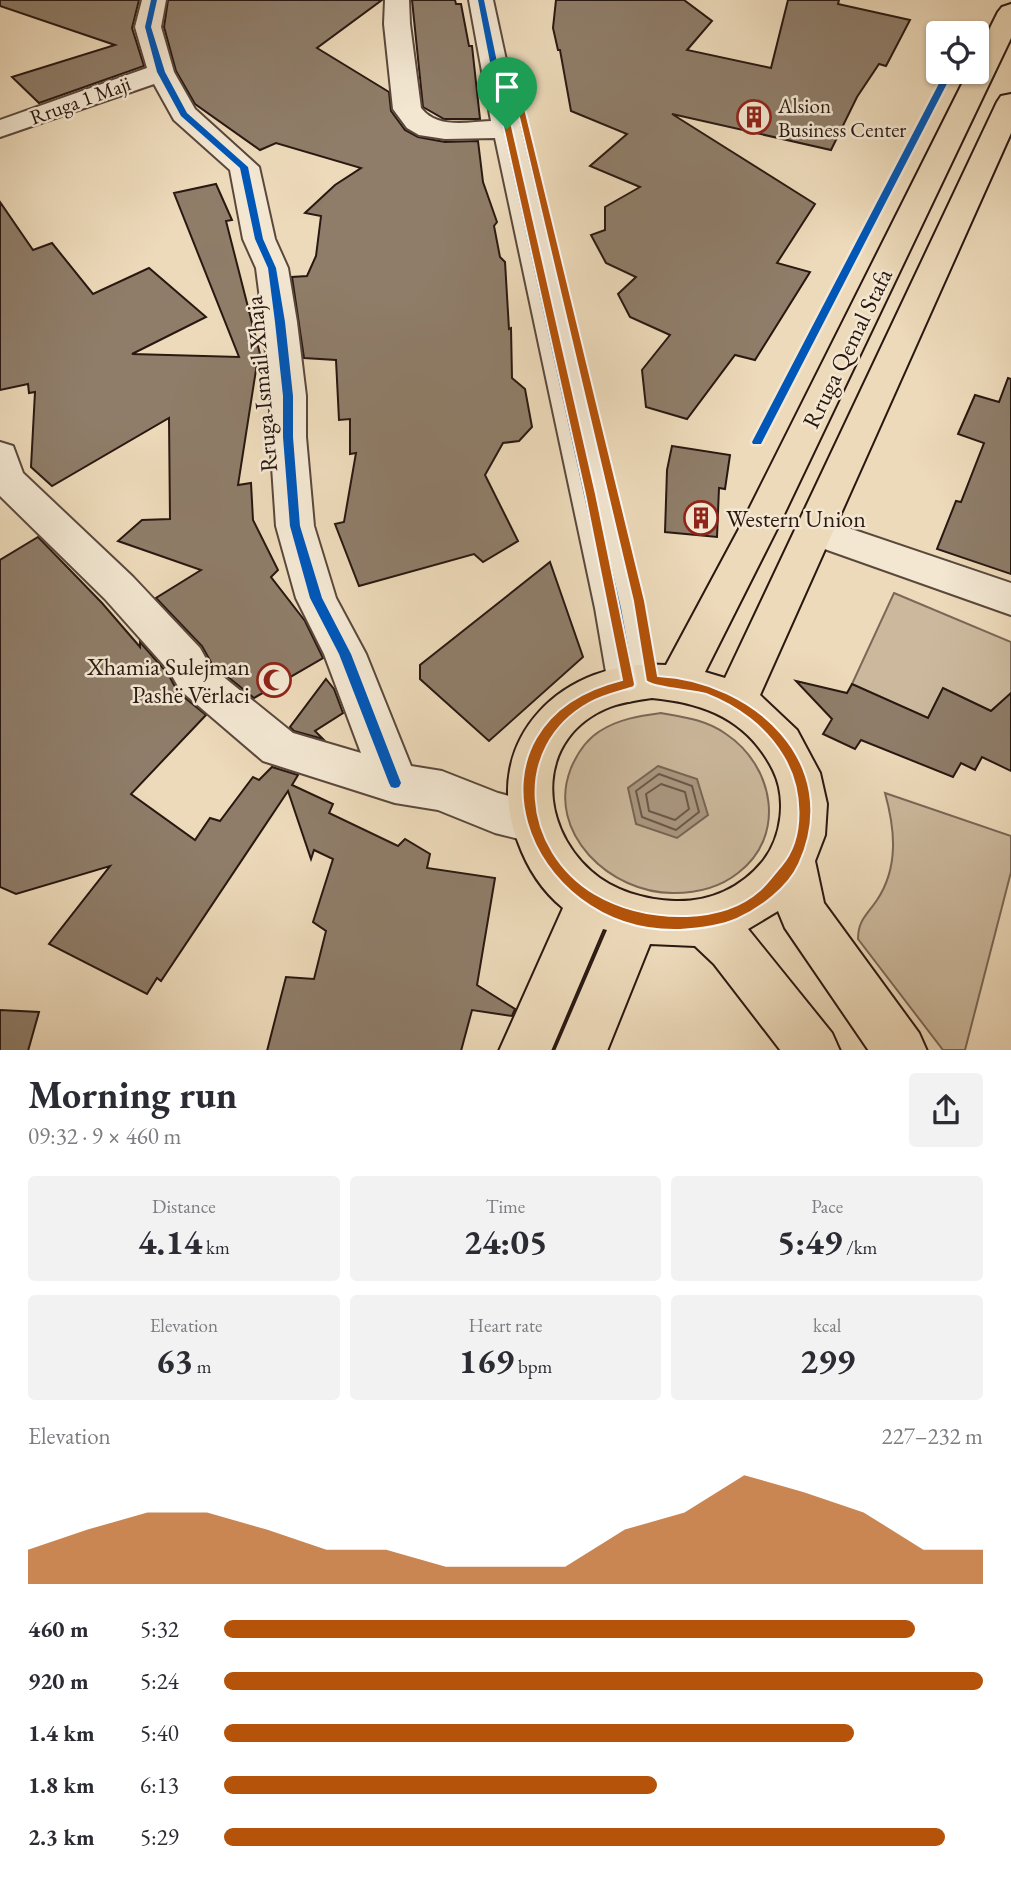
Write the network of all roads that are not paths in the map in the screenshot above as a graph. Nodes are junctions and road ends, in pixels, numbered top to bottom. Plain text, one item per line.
1 (153, 0) edge
2 (397, 0) edge
3 (481, 0) edge
4 (496, 0) edge
5 (1011, 12) edge
6 (160, 72) junction
7 (506, 81) junction
8 (1011, 102) edge
9 (0, 129) edge
10 (507, 129) junction
11 (0, 455) edge
12 (816, 531) junction
13 (1011, 598) edge
14 (653, 682) junction
15 (735, 702) junction
16 (395, 783) junction
17 (531, 821) junction
18 (792, 863) junction
19 (591, 900) junction
20 (636, 919) junction
21 (704, 922) junction
22 (525, 1050) edge
23 (581, 1050) edge
24 (813, 1050) edge
25 (900, 1050) edge

1 - 6 street, Rruga Ismail Xhaja
2 - 10 street
3 - 7 street
4 - 7 street
5 - 14 main road, Rruga Qemal Stafa
6 - 9 street, Rruga 1 Maji
6 - 16 street, Rruga Ismail Xhaja
7 - 10 street
7 - 14 street
8 - 12 main road, Rruga Qemal Stafa
10 - 14 street
11 - 16 street
12 - 13 street
12 - 15 main road, Rruga Qemal Stafa
14 - 15 main road
14 - 17 main road
15 - 18 main road
16 - 17 street
17 - 19 main road
18 - 21 main road
18 - 25 main road
19 - 20 main road
19 - 22 main road
20 - 21 main road
20 - 23 main road
21 - 24 main road

